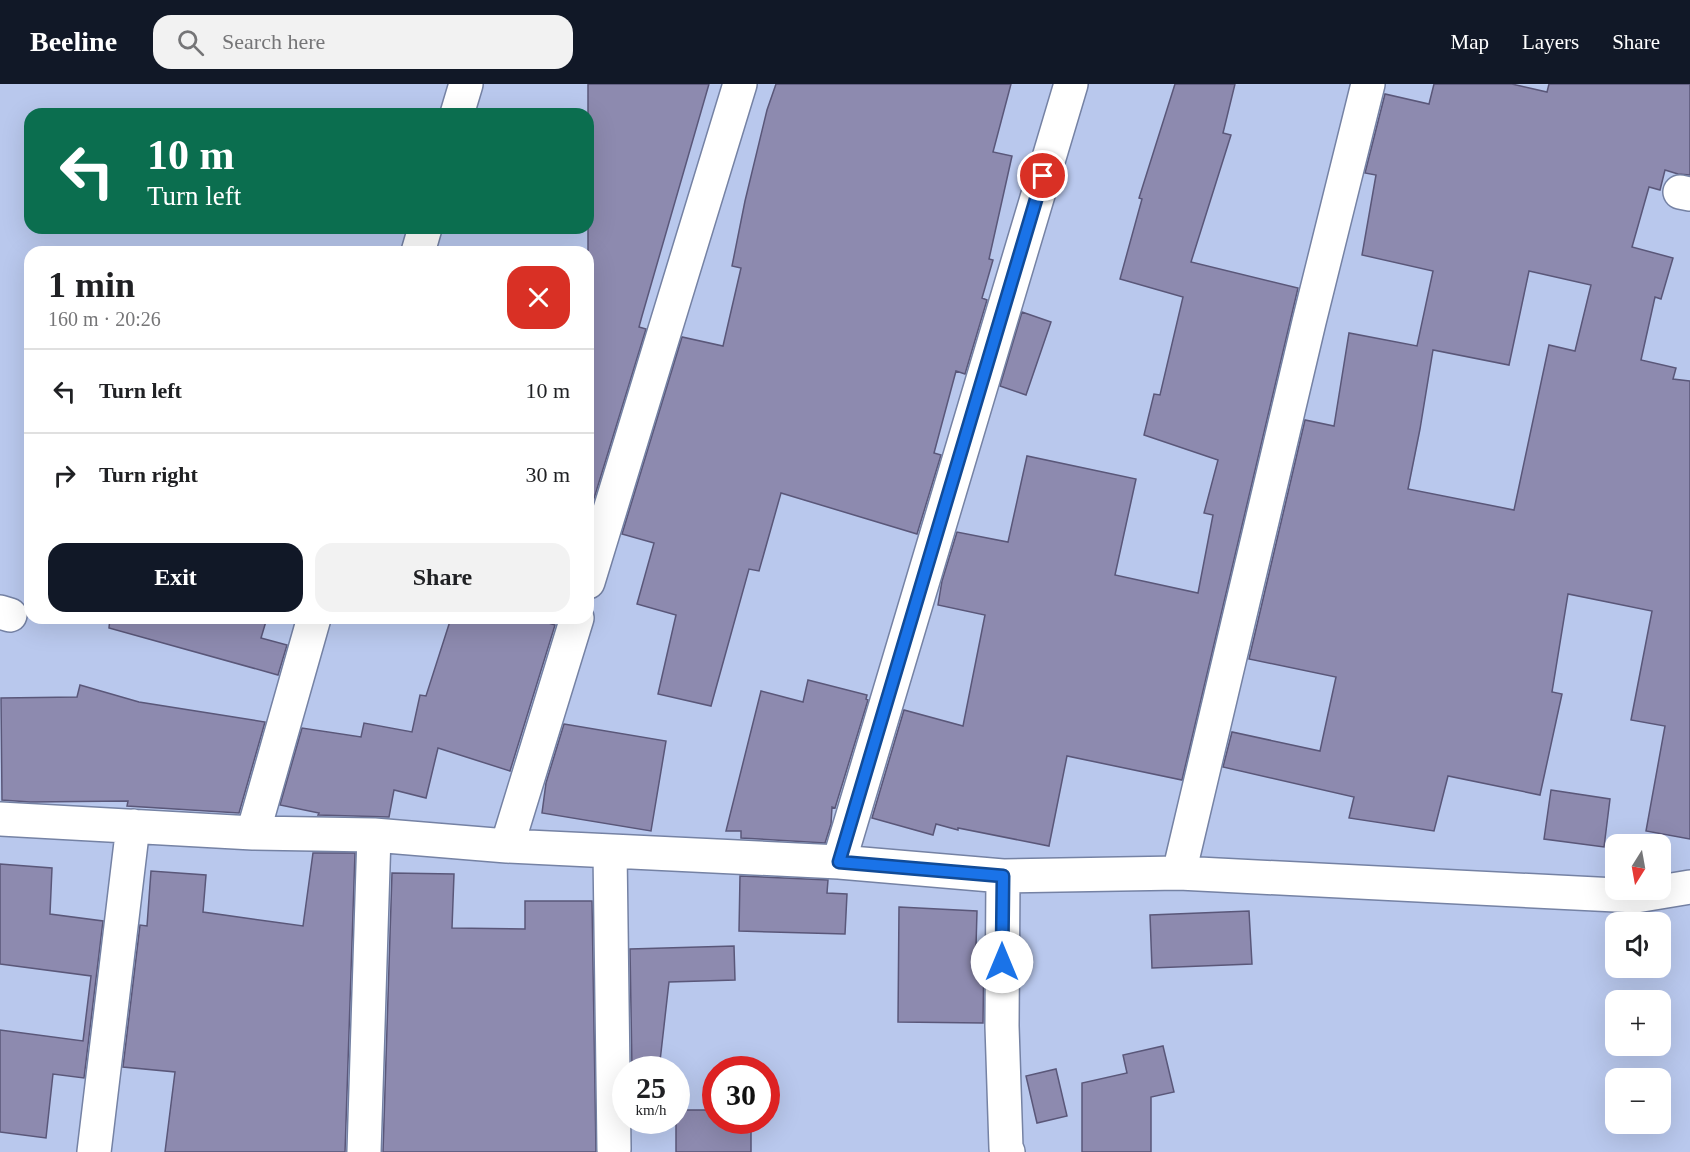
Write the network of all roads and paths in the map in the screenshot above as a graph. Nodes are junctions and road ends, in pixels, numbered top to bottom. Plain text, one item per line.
1 (466, 84) edge
2 (740, 84) edge
3 (1071, 84) edge
4 (1368, 84) edge
5 (459, 108) edge
6 (594, 562) edge
7 (312, 624) edge
8 (575, 624) edge
9 (0, 819) edge
10 (133, 826) junction
11 (253, 833) junction
12 (374, 835) junction
13 (507, 846) junction
14 (610, 851) junction
15 (839, 862) junction
16 (1179, 873) junction
17 (1003, 876) junction
18 (1689, 884) edge
19 (614, 1149) dead end
20 (94, 1152) edge
21 (364, 1152) edge
22 (1008, 1152) edge

1 - 5 street
2 - 6 street
3 - 15 street
4 - 16 street
7 - 11 street
8 - 13 street
9 - 10 street
10 - 11 street
10 - 20 street
11 - 12 street
12 - 13 street
12 - 21 street
13 - 14 street
14 - 15 street
14 - 19 street
15 - 17 street
16 - 17 street
16 - 18 street
17 - 22 street

